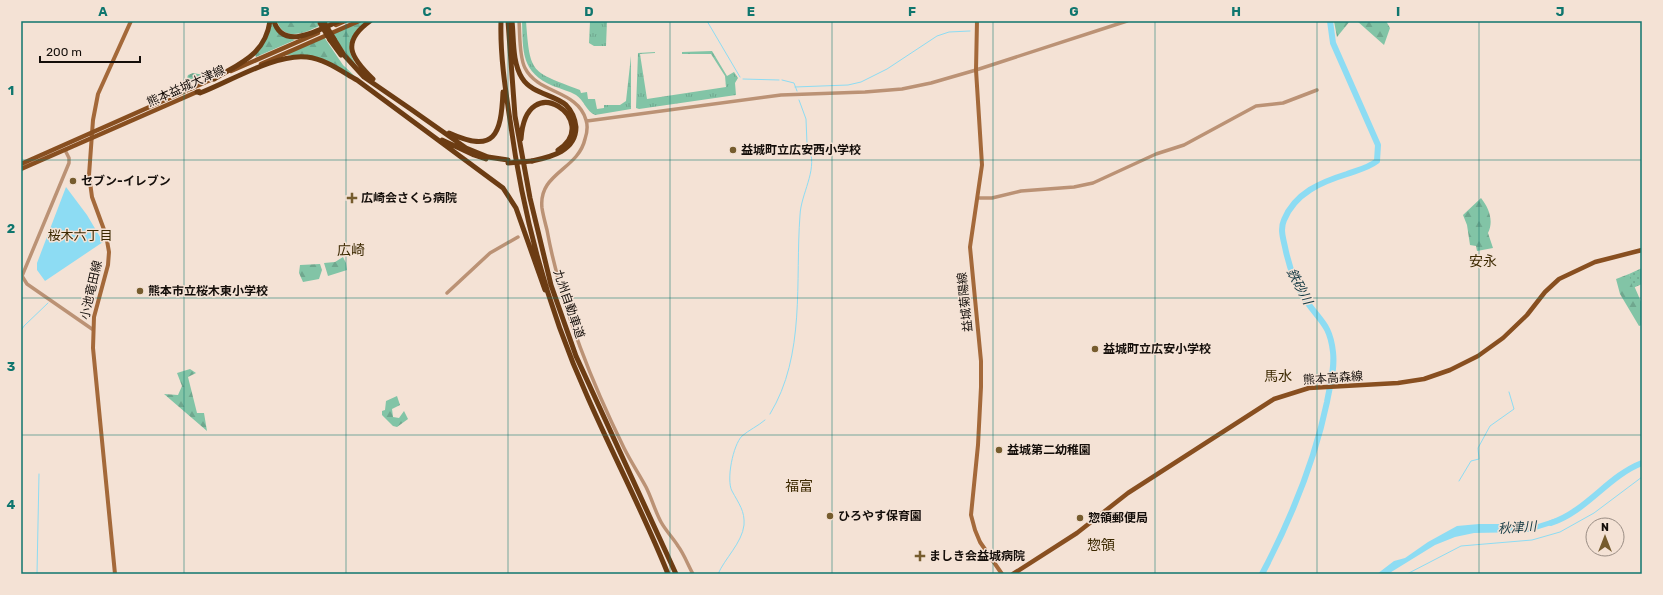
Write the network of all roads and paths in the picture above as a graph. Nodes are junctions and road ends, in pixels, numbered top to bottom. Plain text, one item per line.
1 (131, 21) edge
2 (270, 21) edge
3 (274, 21) edge
4 (339, 21) edge
5 (345, 21) edge
6 (358, 21) edge
7 (370, 21) edge
8 (501, 21) edge
9 (508, 21) edge
10 (512, 21) edge
11 (519, 21) edge
12 (977, 21) edge
13 (1127, 21) edge
14 (322, 22) edge
15 (332, 39) junction
16 (976, 70) junction
17 (214, 79) junction
18 (504, 79) junction
19 (1317, 90) dead end
20 (196, 92) junction
21 (386, 92) junction
22 (380, 99) junction
23 (587, 121) junction
24 (435, 126) junction
25 (92, 132) junction
26 (431, 134) junction
27 (92, 138) junction
28 (521, 145) junction
29 (66, 150) junction
30 (532, 159) junction
31 (508, 161) junction
32 (21, 164) edge
33 (21, 169) edge
34 (978, 198) junction
35 (518, 237) dead end
36 (1642, 250) edge
37 (447, 293) dead end
38 (556, 316) junction
39 (92, 329) junction
40 (115, 574) edge
41 (668, 574) edge
42 (676, 574) edge
43 (692, 574) edge
44 (1002, 574) edge
45 (1013, 574) edge

1 - 25 main road, 小池竜田線
2 - 17 highway
3 - 4 highway
5 - 17 main road, 熊本益城大津線
6 - 20 main road, 熊本益城大津線
7 - 21 highway
8 - 18 highway, 九州自動車道
9 - 28 highway, 九州自動車道
10 - 30 highway
11 - 23 street
12 - 16 main road, 益城菊陽線
13 - 16 street
14 - 15 highway, bridge
15 - 21 highway
15 - 22 highway
16 - 23 street
16 - 34 main road, 益城菊陽線
17 - 25 main road, 熊本益城大津線
18 - 24 highway
18 - 38 highway, 九州自動車道
19 - 34 street
20 - 22 highway
20 - 27 main road, 熊本益城大津線
21 - 24 highway
22 - 26 highway
23 - 43 street
24 - 31 highway
25 - 27 main road, 小池竜田線
25 - 32 main road, 熊本益城大津線
26 - 31 highway
26 - 38 highway
27 - 29 main road, 熊本益城大津線
27 - 39 main road, 小池竜田線
28 - 30 highway
28 - 42 highway, 九州自動車道
29 - 33 main road, 熊本益城大津線
29 - 39 street
30 - 31 highway, bridge
34 - 44 main road, 益城菊陽線
35 - 37 street
36 - 45 main road, 熊本高森線
38 - 41 highway, 九州自動車道
39 - 40 main road, 小池竜田線

